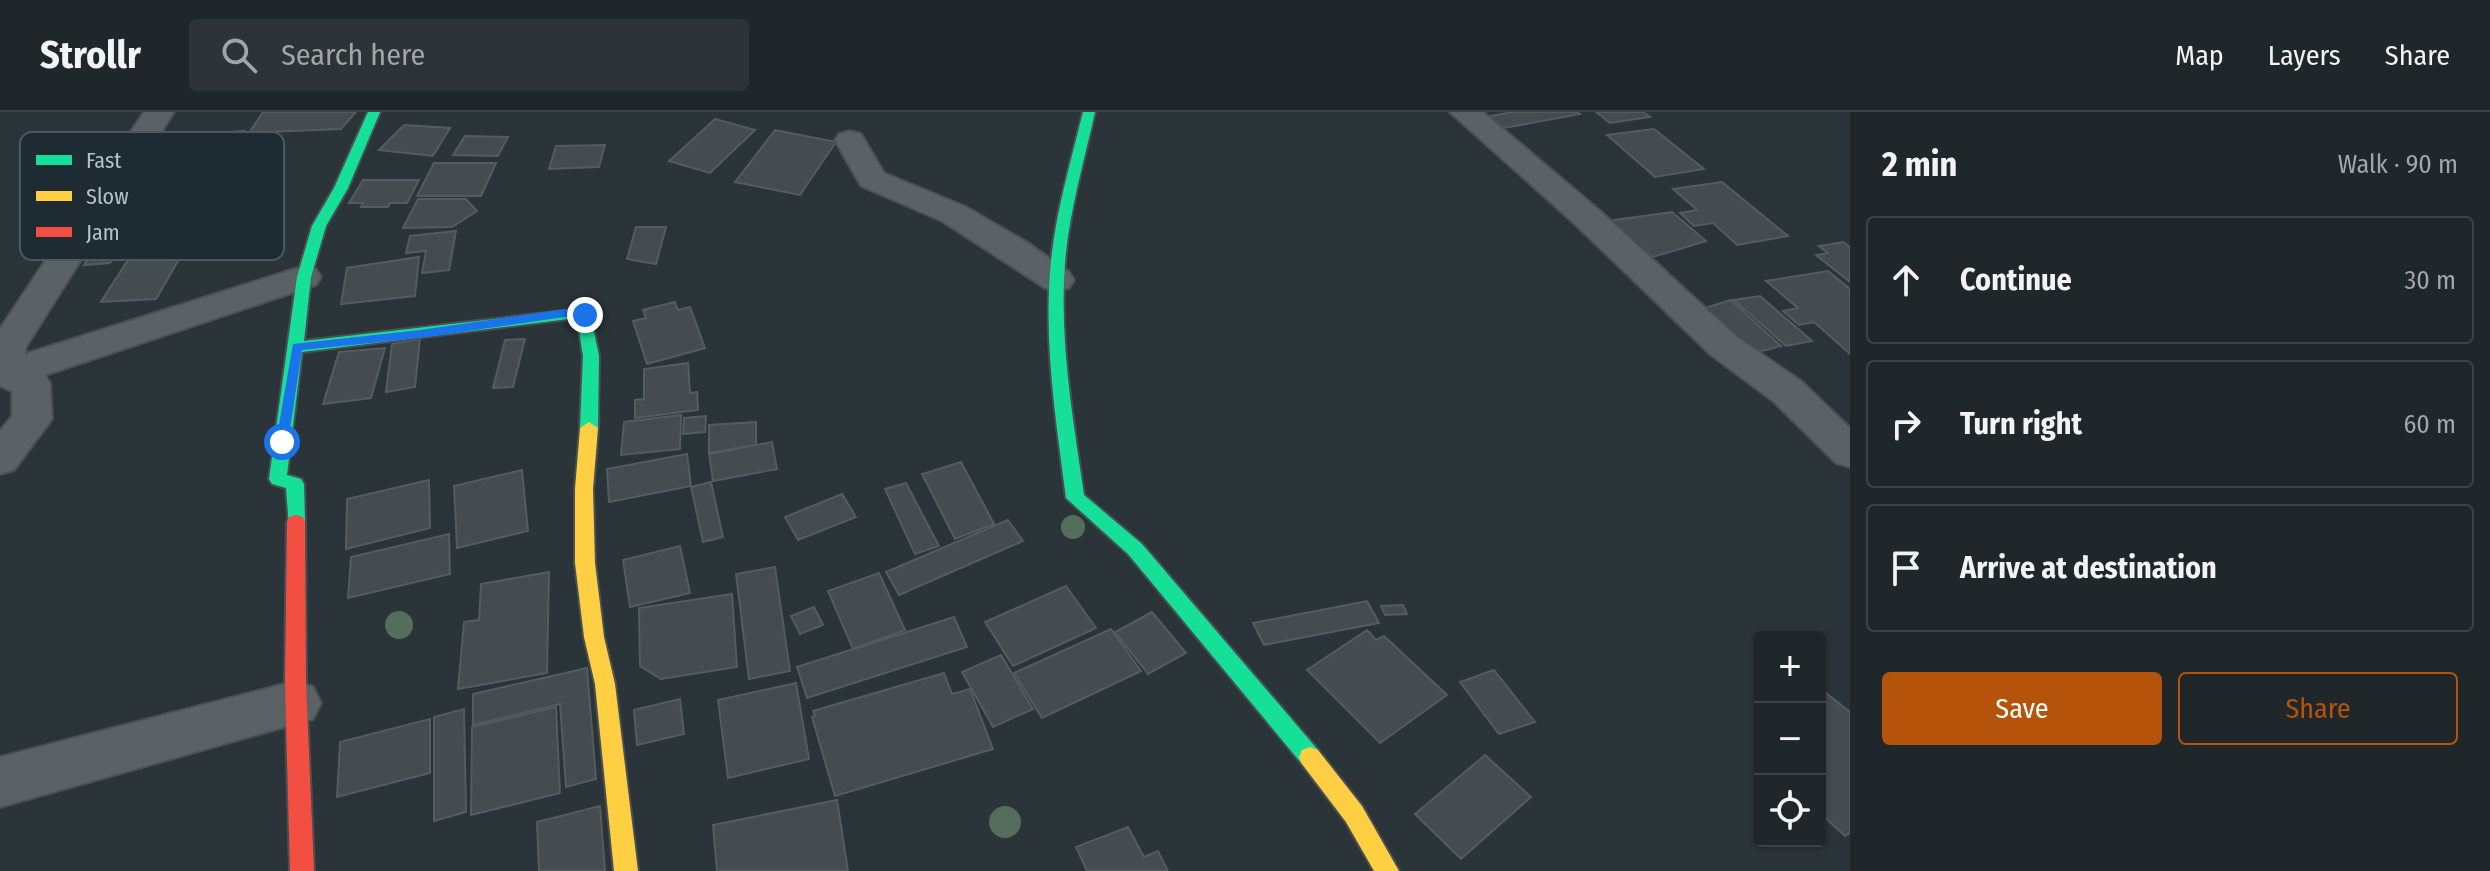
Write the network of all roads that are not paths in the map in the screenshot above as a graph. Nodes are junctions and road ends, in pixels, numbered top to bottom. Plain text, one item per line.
1 (159, 112) edge
2 (374, 112) edge
3 (1089, 112) edge
4 (1465, 112) edge
5 (146, 132) edge
6 (850, 140) dead end
7 (63, 260) edge
8 (304, 277) junction
9 (1057, 280) junction
10 (297, 347) junction
11 (6, 374) junction
12 (1850, 452) edge
13 (0, 459) edge
14 (296, 703) junction
15 (0, 782) edge
16 (302, 871) edge
17 (626, 871) edge
18 (1387, 871) edge

1 - 5 street
2 - 8 street
3 - 9 street
4 - 12 street
6 - 9 street
7 - 11 street
8 - 10 street
8 - 11 street
9 - 18 street
10 - 14 street
10 - 17 street
11 - 13 street
14 - 15 street
14 - 16 street

